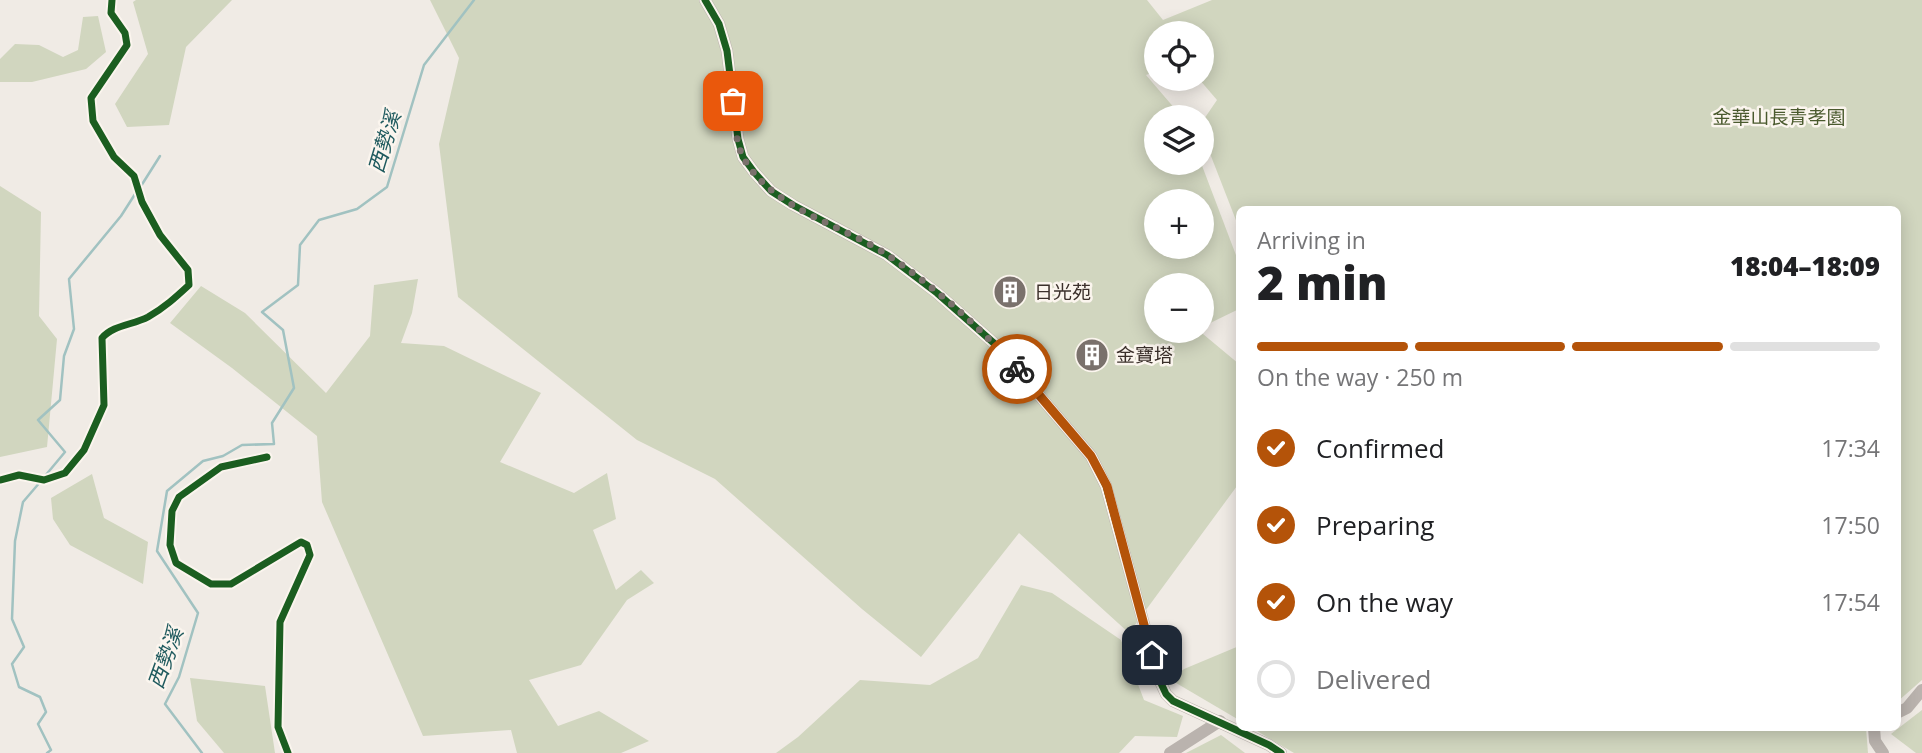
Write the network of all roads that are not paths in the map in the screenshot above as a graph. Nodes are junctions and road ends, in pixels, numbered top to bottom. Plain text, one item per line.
1 (112, 0) edge
2 (705, 0) edge
3 (267, 457) dead end
4 (0, 480) edge
5 (1922, 690) edge
6 (1901, 711) edge
7 (1220, 721) junction
8 (1236, 729) edge
9 (1241, 731) edge
10 (1874, 731) edge
11 (288, 753) edge
12 (1170, 753) edge
13 (1281, 753) edge
14 (1883, 753) edge

1 - 4 street
2 - 7 street
3 - 11 street
5 - 6 street
7 - 8 street
7 - 12 street
9 - 13 street
10 - 14 street

